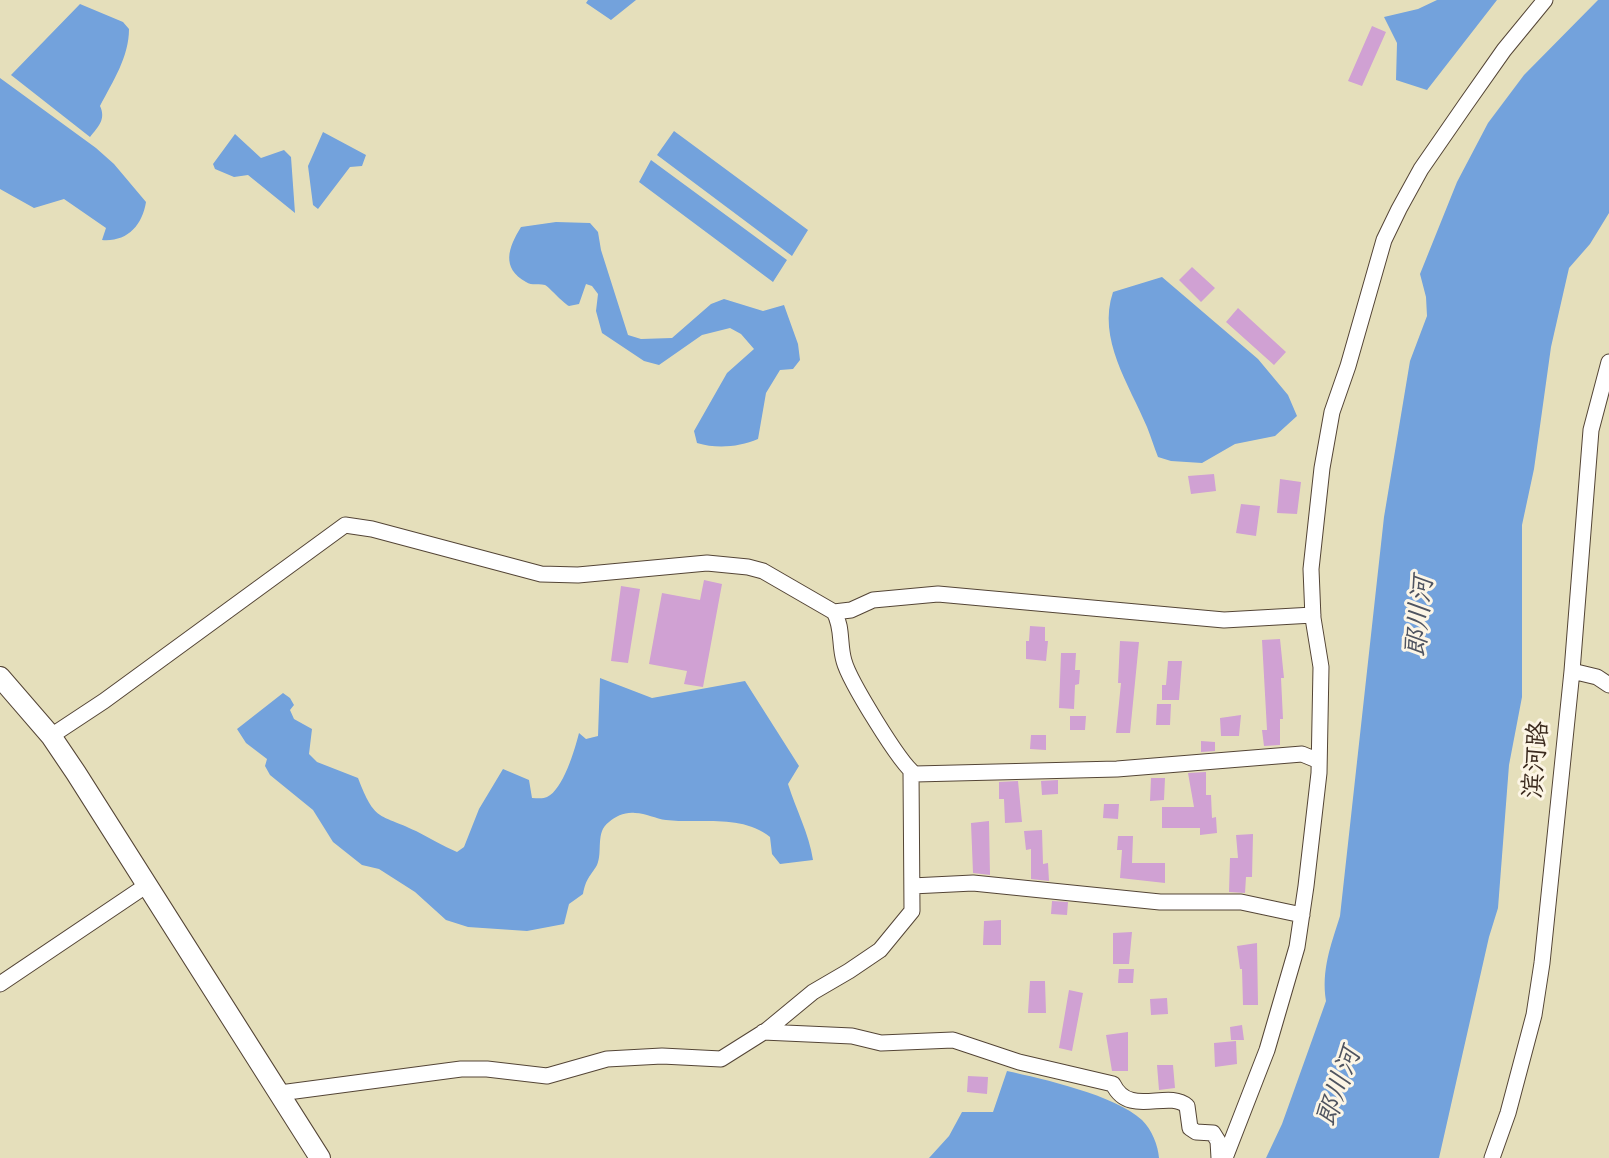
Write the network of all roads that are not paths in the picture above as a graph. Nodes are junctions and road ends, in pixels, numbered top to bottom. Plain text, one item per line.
1 (1545, 0) edge
2 (1609, 362) edge
3 (834, 612) junction
4 (1313, 615) junction
5 (1572, 670) junction
6 (0, 677) edge
7 (1609, 685) edge
8 (51, 736) junction
9 (1319, 761) junction
10 (911, 771) junction
11 (147, 885) junction
12 (912, 886) junction
13 (1302, 915) junction
14 (0, 984) edge
15 (763, 1032) junction
16 (280, 1093) junction
17 (320, 1158) edge
18 (1219, 1158) edge
19 (1224, 1158) edge
20 (1492, 1158) edge

1 - 4 street
2 - 5 street, 滨河路
3 - 4 street
3 - 8 street
3 - 10 street
4 - 9 street
5 - 7 street
5 - 20 street, 滨河路
6 - 8 main road
8 - 11 main road
9 - 10 street
9 - 13 street
10 - 12 street
11 - 14 street
11 - 16 main road
12 - 13 street
12 - 15 street
13 - 19 street
15 - 16 street
15 - 18 street
16 - 17 main road

